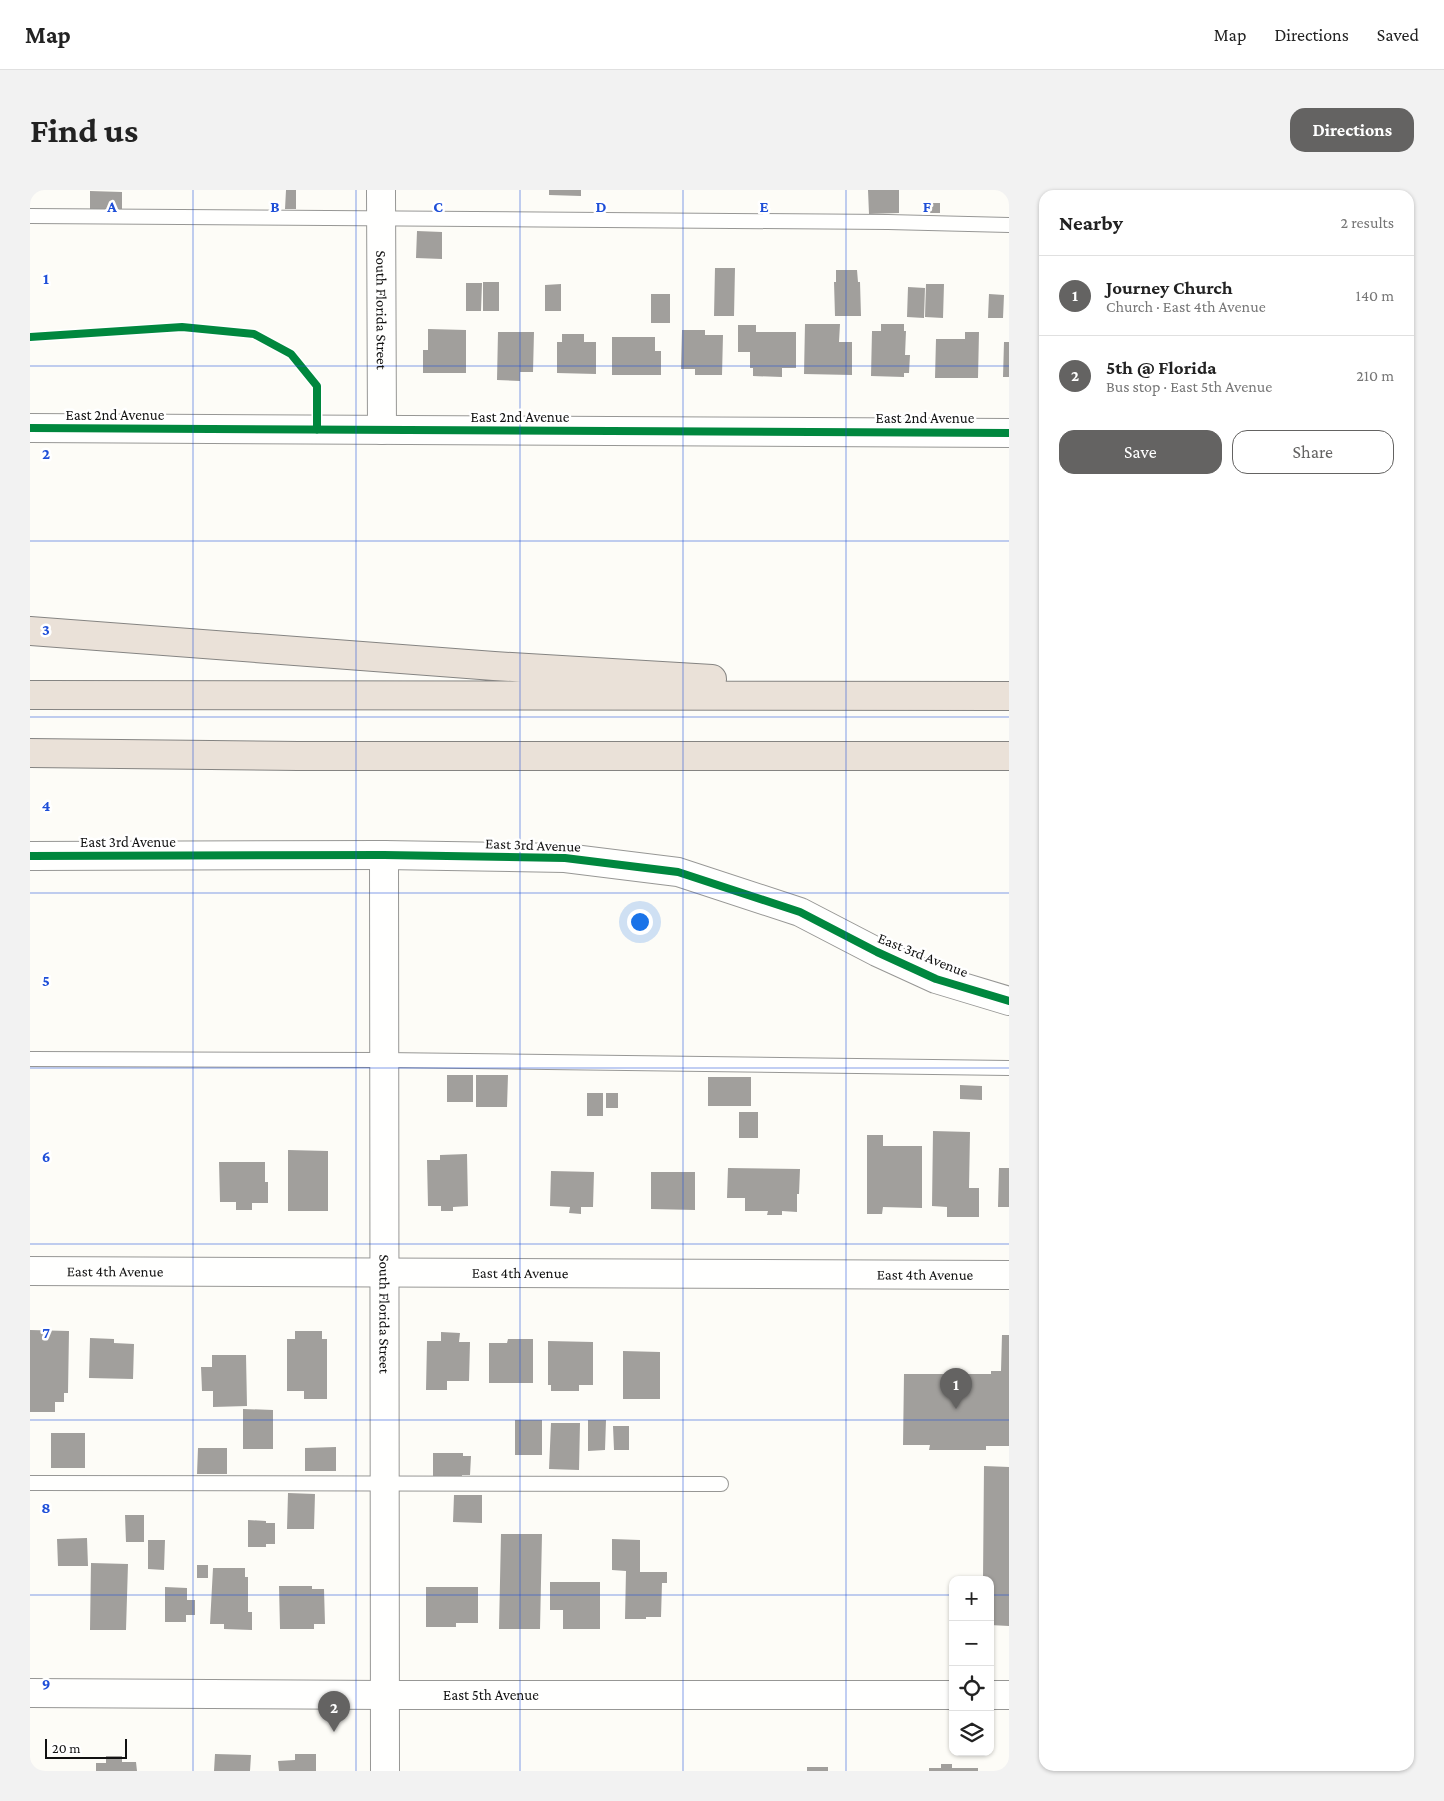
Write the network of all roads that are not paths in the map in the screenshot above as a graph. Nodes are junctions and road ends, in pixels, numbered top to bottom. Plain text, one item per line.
1 (381, 190) edge
2 (30, 216) edge
3 (381, 219) junction
4 (1009, 225) edge
5 (30, 428) edge
6 (382, 430) junction
7 (1009, 432) edge
8 (30, 631) edge
9 (30, 695) edge
10 (1007, 696) edge
11 (30, 753) edge
12 (1009, 756) edge
13 (384, 855) junction
14 (30, 856) edge
15 (1009, 1001) edge
16 (30, 1059) edge
17 (384, 1060) junction
18 (1009, 1068) edge
19 (30, 1271) edge
20 (384, 1272) junction
21 (1009, 1275) edge
22 (30, 1483) edge
23 (385, 1483) junction
24 (721, 1484) dead end
25 (30, 1693) edge
26 (994, 1695) edge
27 (1009, 1695) edge
28 (385, 1696) junction
29 (949, 1696) edge
30 (385, 1771) edge

1 - 3 street, South Florida Street
2 - 3 lane
3 - 4 lane
3 - 6 street, South Florida Street
5 - 6 street, East 2nd Avenue
6 - 7 street, East 2nd Avenue
8 - 10 highway
9 - 10 highway
11 - 12 highway
13 - 14 street, East 3rd Avenue
13 - 15 street, East 3rd Avenue
13 - 17 street, South Florida Street
16 - 17 lane
17 - 18 lane
17 - 20 street, South Florida Street
19 - 20 street, East 4th Avenue
20 - 21 street, East 4th Avenue
20 - 23 street, South Florida Street
22 - 23 lane
23 - 24 lane
23 - 28 street, South Florida Street
25 - 28 street, East 5th Avenue
26 - 27 street
28 - 29 street, East 5th Avenue
28 - 30 street, South Florida Street

